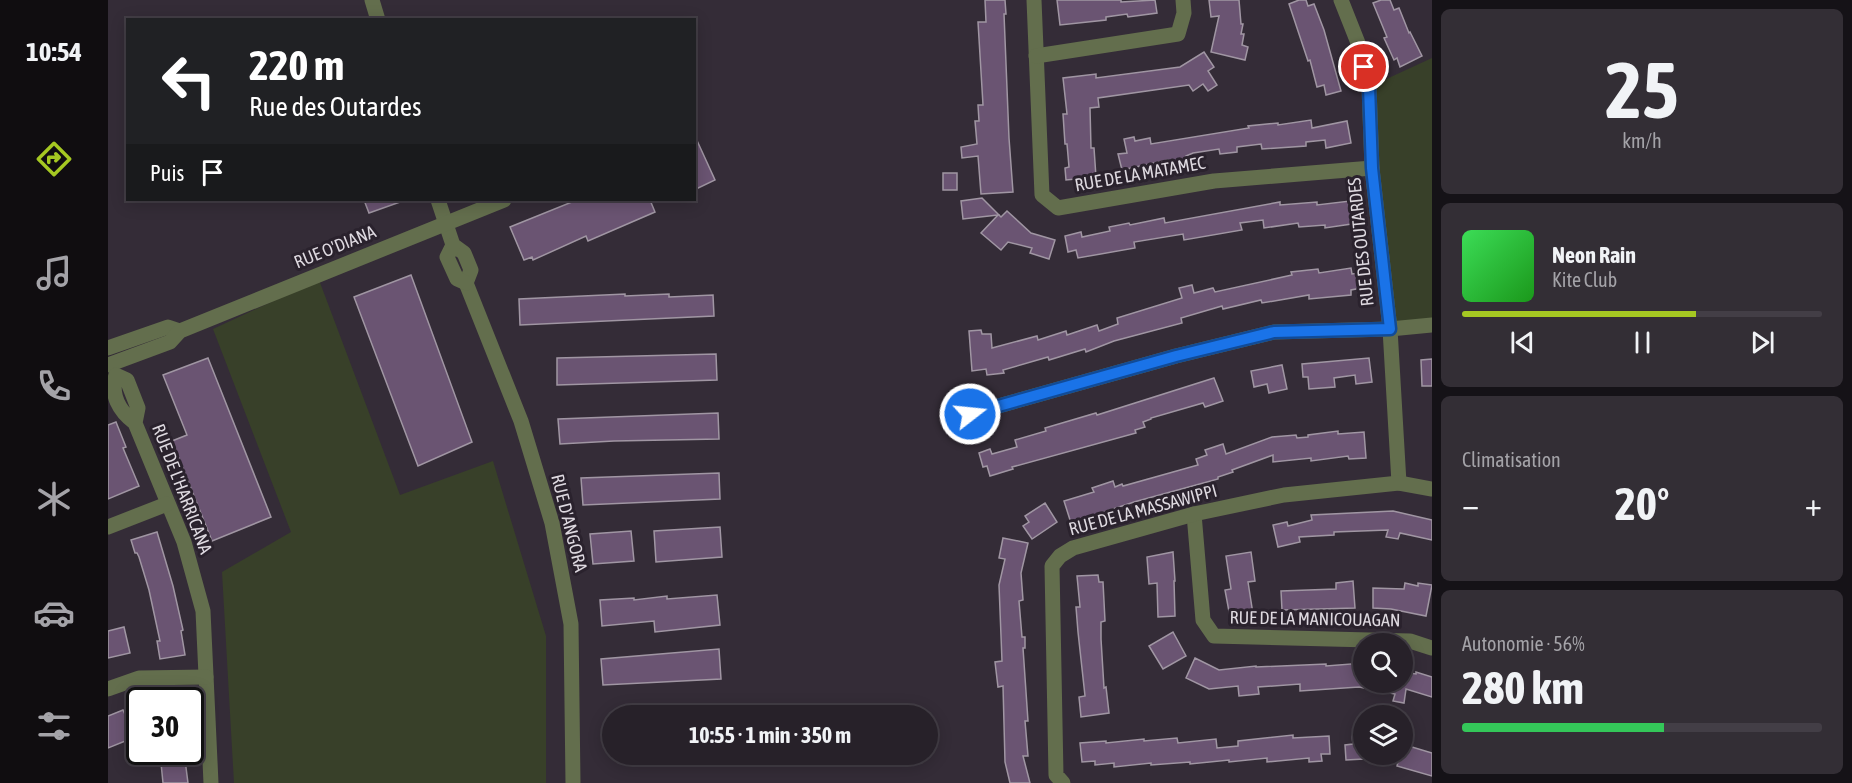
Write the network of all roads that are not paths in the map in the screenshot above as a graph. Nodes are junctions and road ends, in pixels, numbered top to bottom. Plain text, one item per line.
1 (372, 0) edge
2 (1034, 0) edge
3 (1183, 0) edge
4 (1341, 0) edge
5 (377, 18) edge
6 (1036, 56) junction
7 (1372, 168) junction
8 (438, 201) edge
9 (501, 201) edge
10 (446, 222) junction
11 (1432, 325) edge
12 (1390, 329) junction
13 (110, 361) edge
14 (970, 414) dead end
15 (1399, 483) junction
16 (1432, 489) edge
17 (167, 504) junction
18 (1194, 514) junction
19 (108, 528) edge
20 (1432, 648) edge
21 (206, 676) junction
22 (108, 689) edge
23 (211, 783) edge
24 (573, 783) edge
25 (1063, 783) edge

1 - 5 street
2 - 6 street, RUE DE LA MATAMEC
3 - 6 street
4 - 7 street, RUE DES OUTARDES
6 - 7 street, RUE DE LA MATAMEC
7 - 12 street, RUE DES OUTARDES
8 - 10 street, RUE D'ANGORA
9 - 10 street, RUE O'DIANA
10 - 13 street, RUE O'DIANA
10 - 24 street, RUE D'ANGORA
11 - 12 street
12 - 14 street
12 - 15 street, RUE DES OUTARDES
13 - 17 street, RUE DE L'HARRICANA
15 - 16 street, RUE DE LA MASSAWIPPI
15 - 18 street, RUE DE LA MASSAWIPPI
17 - 19 street
17 - 21 street, RUE DE L'HARRICANA
18 - 20 street, RUE DE LA MANICOUAGAN
18 - 25 street, RUE DE LA MASSAWIPPI
21 - 22 street
21 - 23 street, RUE DE L'HARRICANA

